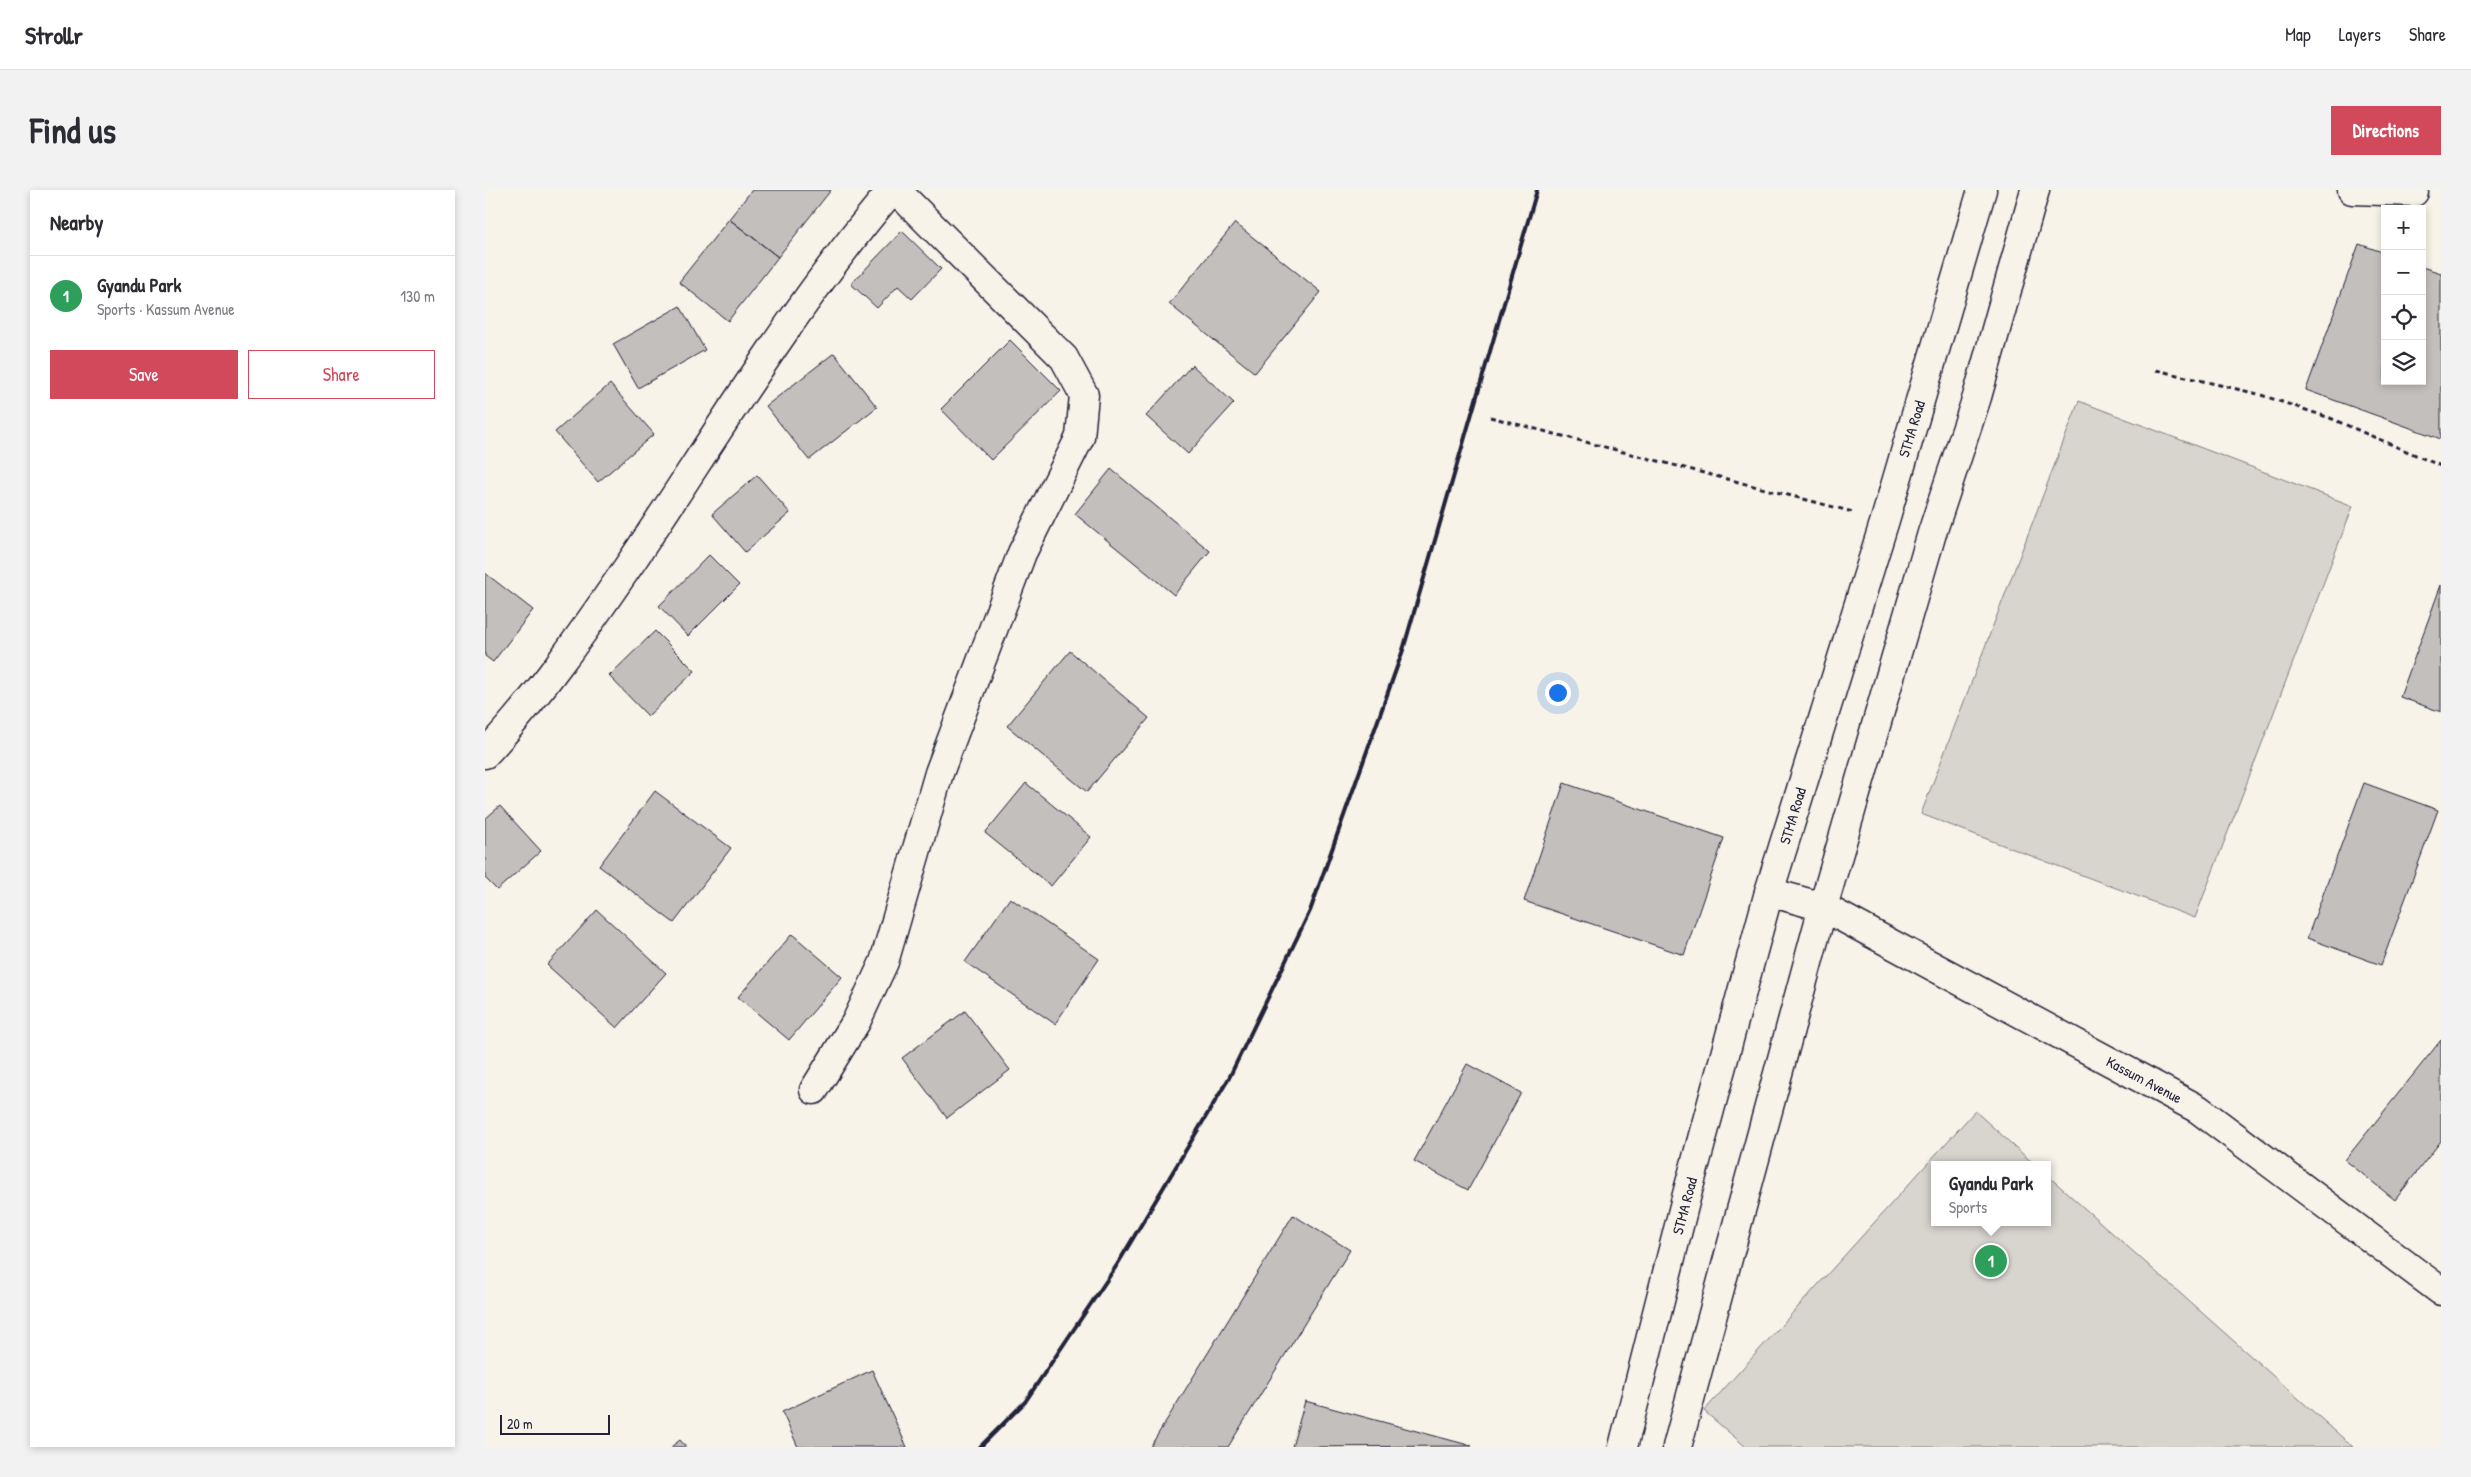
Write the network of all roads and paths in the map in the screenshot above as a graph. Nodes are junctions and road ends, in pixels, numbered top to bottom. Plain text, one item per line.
1 (894, 190) edge
2 (1982, 190) edge
3 (2035, 190) edge
4 (2352, 190) edge
5 (2413, 192) dead end
6 (2156, 370) dead end
7 (1491, 417) dead end
8 (2441, 466) edge
9 (1885, 520) junction
10 (485, 754) edge
11 (1769, 892) junction
12 (1823, 907) junction
13 (814, 1090) dead end
14 (2441, 1290) edge
15 (1623, 1447) edge
16 (1677, 1447) edge

1 - 10 main road
1 - 13 main road
2 - 9 main road, STMA Road
3 - 12 main road
4 - 5 main road
6 - 8 path
7 - 9 path
9 - 11 main road, STMA Road
11 - 12 main road, Kassum Avenue
11 - 15 main road, STMA Road
12 - 14 main road, Kassum Avenue
12 - 16 main road

